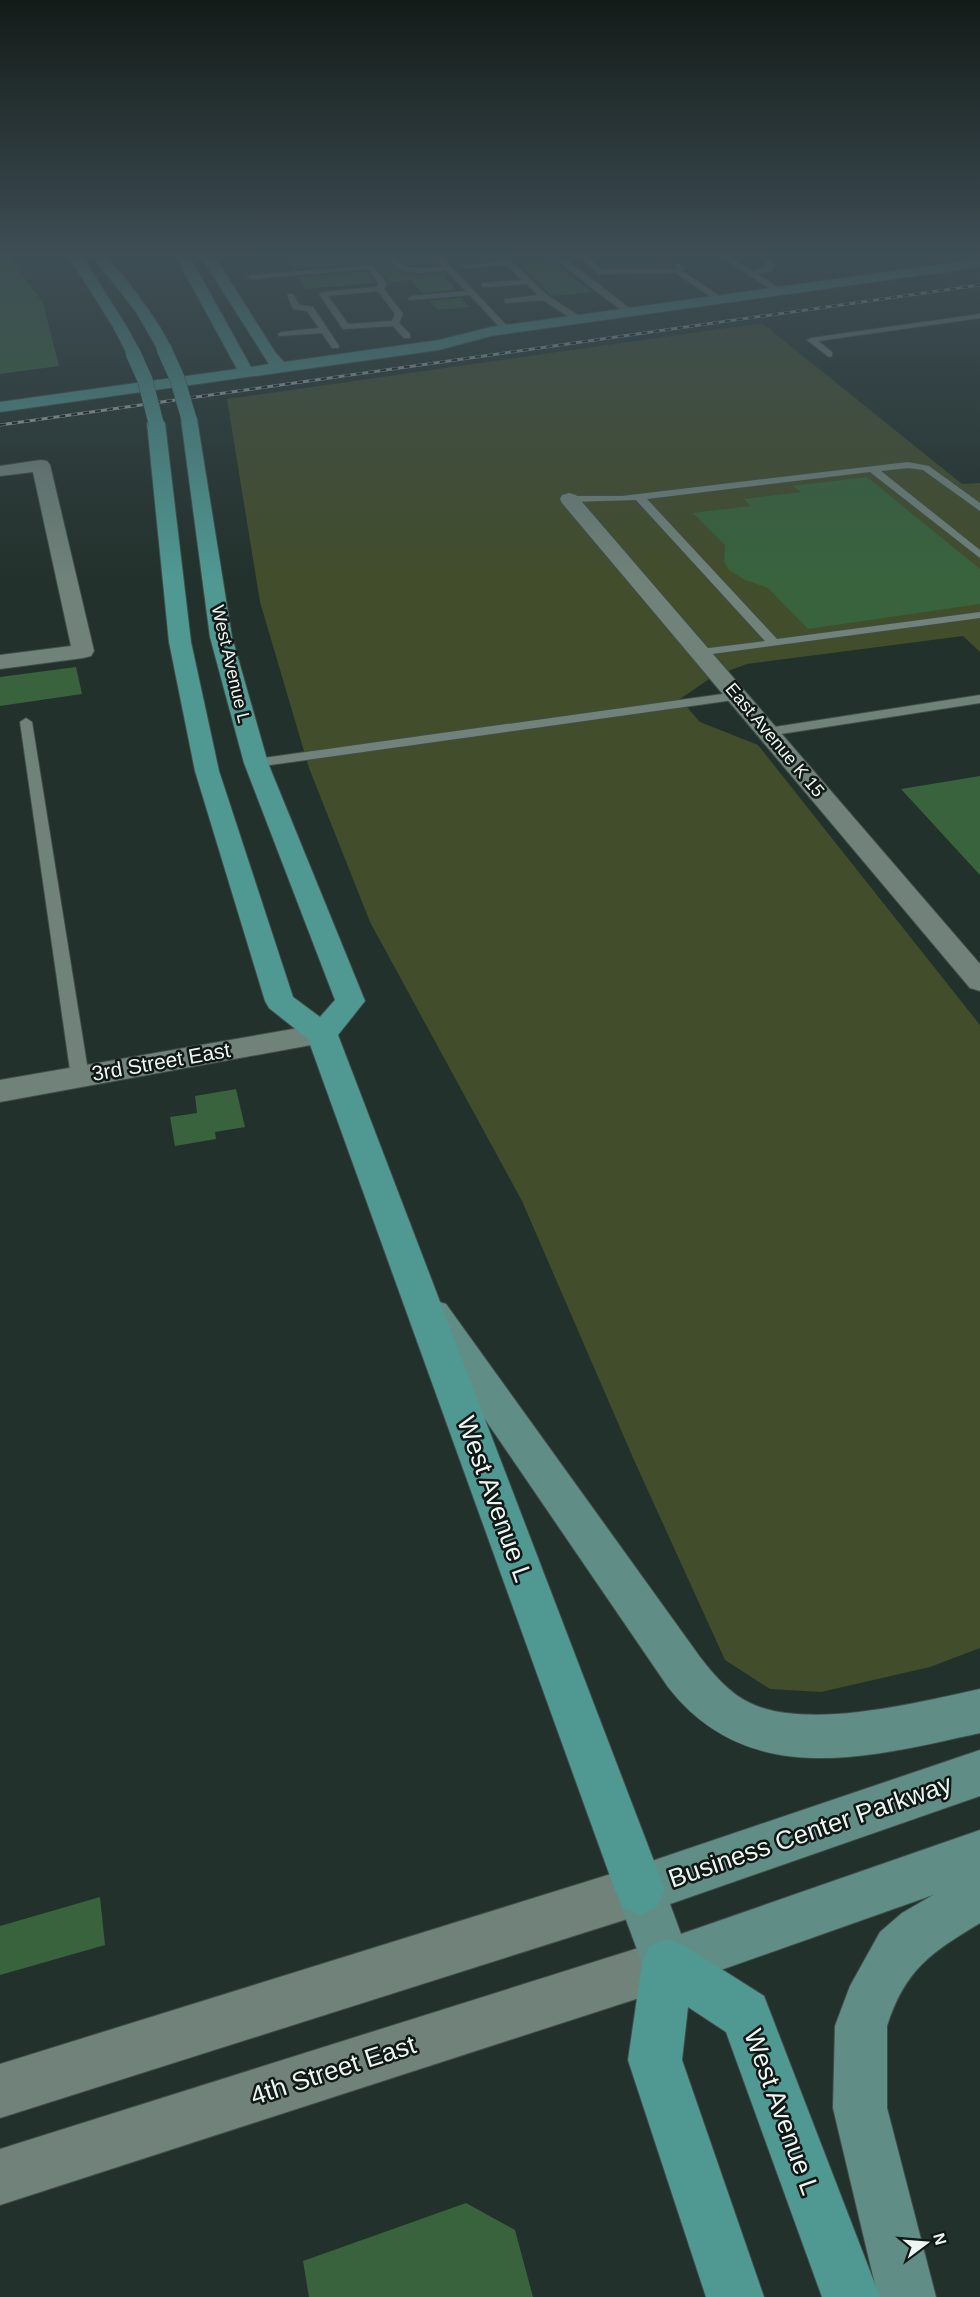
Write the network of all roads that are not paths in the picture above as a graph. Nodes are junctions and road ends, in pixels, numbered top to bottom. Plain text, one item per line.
1 (138, 364) edge
2 (171, 364) edge
3 (247, 364) edge
4 (277, 364) edge
5 (307, 364) edge
6 (243, 366) junction
7 (281, 368) junction
8 (0, 391) edge
9 (0, 407) edge
10 (872, 469) junction
11 (0, 471) edge
12 (639, 497) junction
13 (569, 499) joint
14 (980, 508) edge
15 (980, 555) edge
16 (980, 615) edge
17 (774, 643) junction
18 (701, 653) junction
19 (0, 662) edge
20 (737, 696) junction
21 (980, 699) edge
22 (26, 722) dead end
23 (768, 732) junction
24 (256, 763) junction
25 (980, 981) edge
26 (322, 1034) junction
27 (80, 1077) junction
28 (0, 1091) edge
29 (420, 1295) junction
30 (980, 1711) edge
31 (980, 1773) edge
32 (980, 1854) edge
33 (640, 1890) junction
34 (980, 1895) edge
35 (667, 1964) junction
36 (0, 2091) edge
37 (0, 2176) edge
38 (735, 2297) edge
39 (852, 2297) edge
40 (907, 2297) edge

1 - 26 main road, West Avenue L, bridge
2 - 24 main road, West Avenue L, bridge
3 - 6 main road
4 - 7 main road
5 - 7 main road
6 - 7 main road
6 - 8 main road
6 - 9 main road
10 - 12 lane
10 - 14 lane
10 - 15 lane
11 - 19 street
12 - 13 lane
12 - 17 lane
13 - 18 street, East Avenue K 15
16 - 17 lane
17 - 18 lane
18 - 20 street, East Avenue K 15
20 - 23 street, East Avenue K 15
20 - 24 lane
21 - 23 lane
22 - 27 lane
23 - 25 street, East Avenue K 15
24 - 26 main road, West Avenue L
26 - 27 street, 3rd Street East
26 - 29 main road, West Avenue L
27 - 28 street, 3rd Street East
29 - 30 main road
29 - 33 main road, West Avenue L
31 - 33 main road, Business Center Parkway
32 - 35 main road
33 - 35 main road, West Avenue L
33 - 36 street
34 - 40 main road
35 - 37 street, 4th Street East
35 - 38 main road, West Avenue L
35 - 39 main road, West Avenue L

